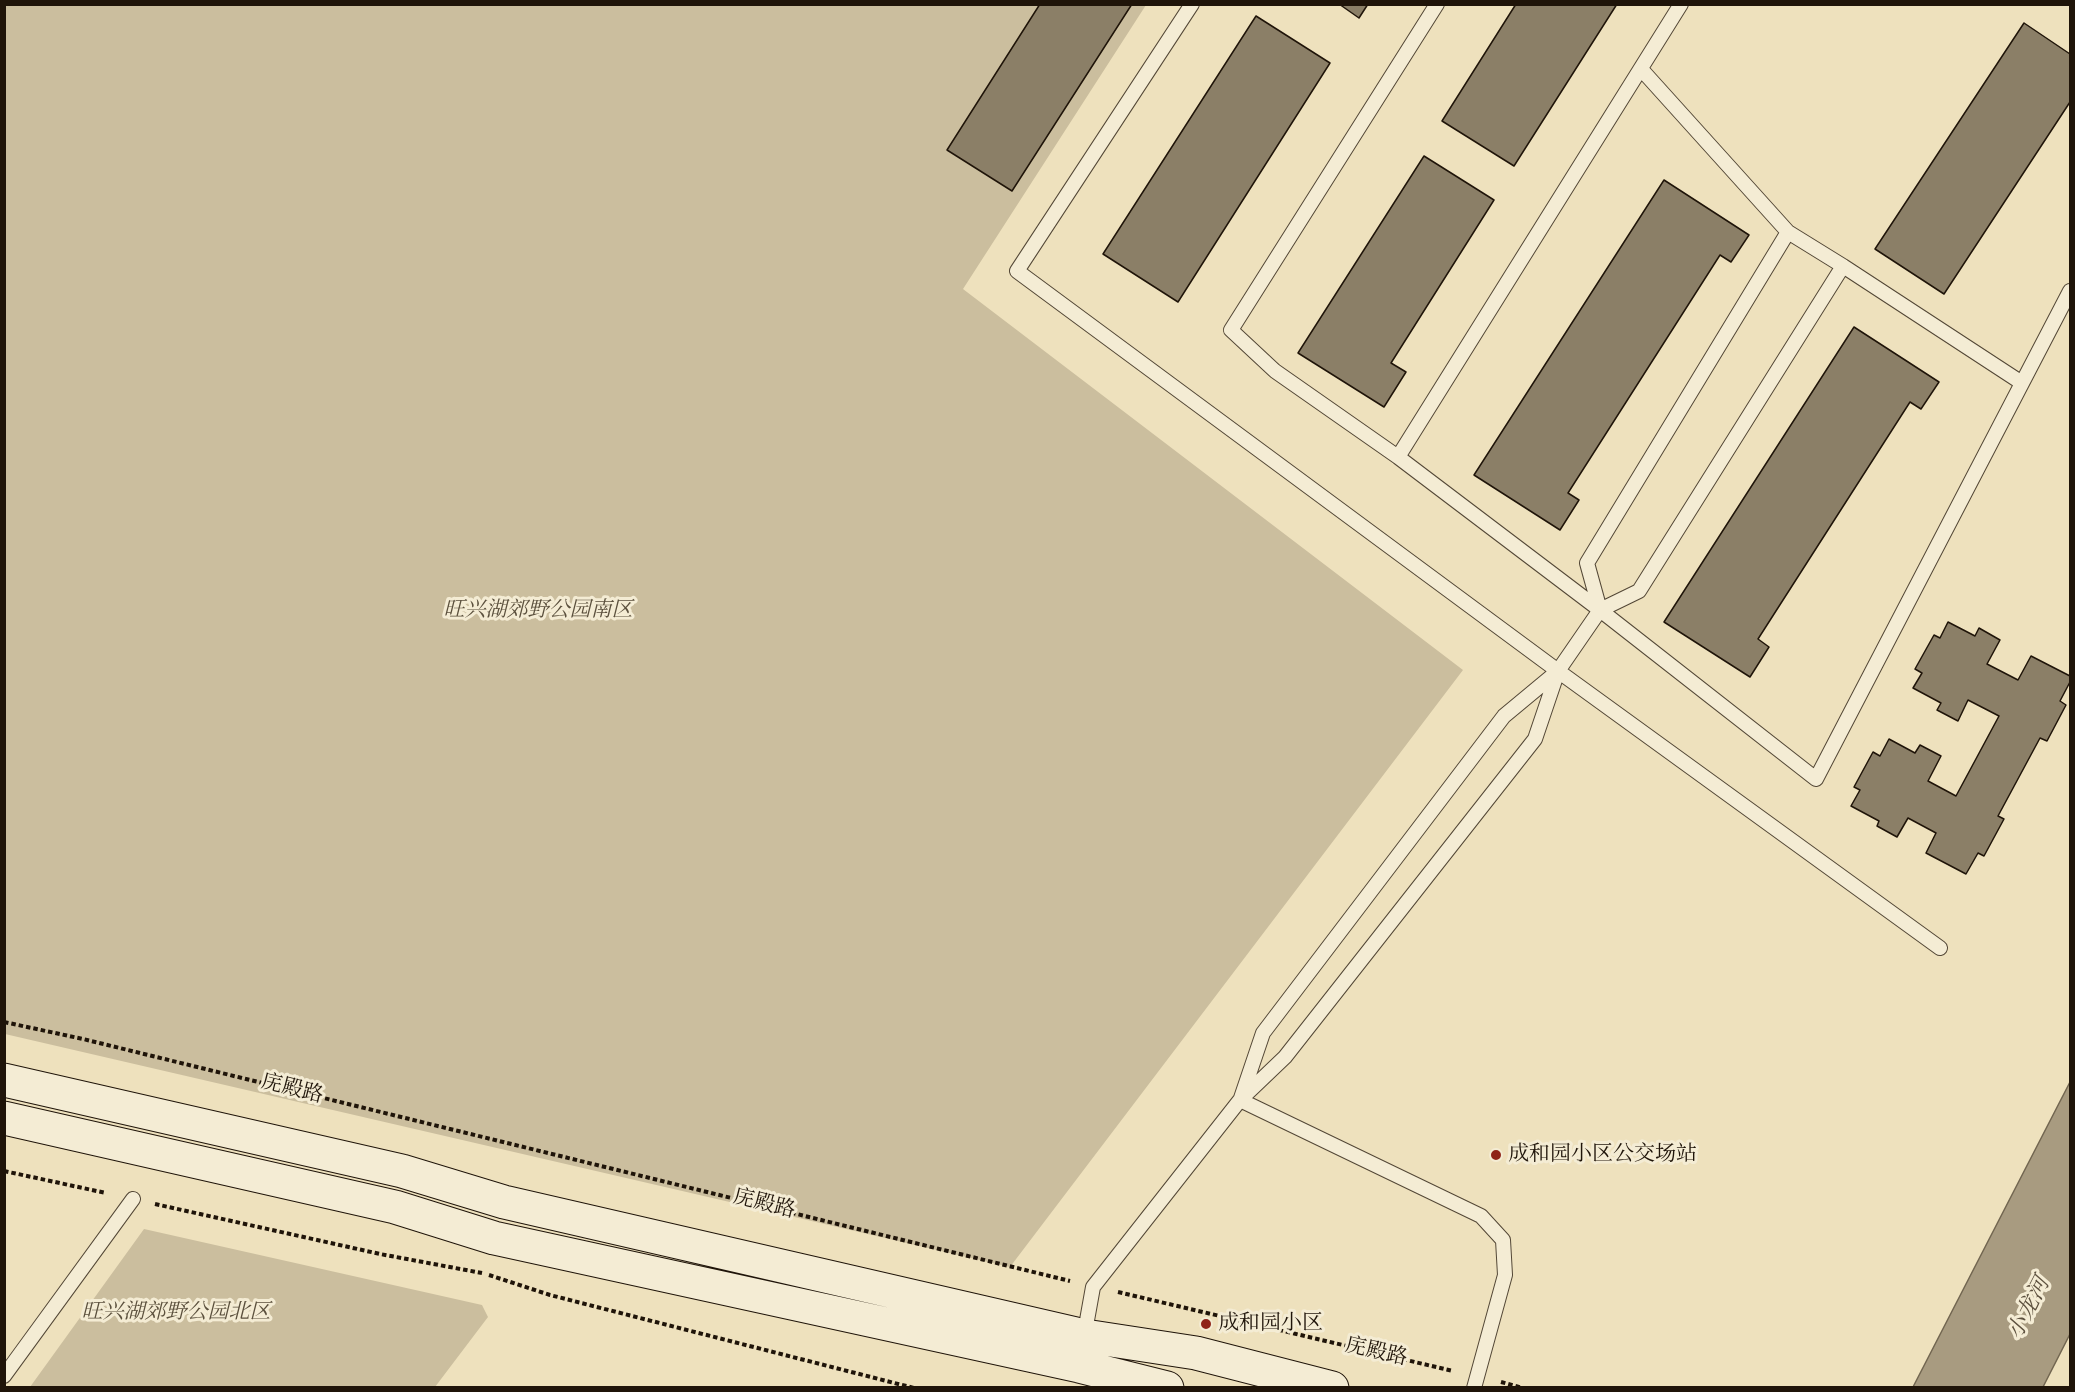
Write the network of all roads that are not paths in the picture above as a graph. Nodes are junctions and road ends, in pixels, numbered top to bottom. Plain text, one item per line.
1 (1192, 4) edge
2 (1437, 4) edge
3 (1681, 4) edge
4 (1641, 69) junction
5 (1788, 232) junction
6 (1843, 266) junction
7 (2070, 291) edge
8 (2022, 383) junction
9 (1398, 457) junction
10 (1600, 610) junction
11 (1558, 671) junction
12 (1940, 948) dead end
13 (4, 1080) edge
14 (1240, 1100) junction
15 (4, 1118) edge
16 (133, 1199) road end
17 (1082, 1351) junction
18 (4, 1376) edge
19 (1475, 1382) edge
20 (1167, 1388) edge
21 (1332, 1388) edge

1 - 11 lane
2 - 9 lane
3 - 4 lane
4 - 5 lane
4 - 9 lane
5 - 6 lane
5 - 10 lane
6 - 8 lane
6 - 10 lane
7 - 8 lane
8 - 10 lane
9 - 10 lane
10 - 11 lane
11 - 12 lane
11 - 14 lane
11 - 14 lane
13 - 17 main road, 庑殿路
14 - 17 lane
14 - 19 lane
15 - 17 main road, 庑殿路
16 - 18 lane
17 - 20 main road, 庑殿路
17 - 21 main road, 庑殿路

